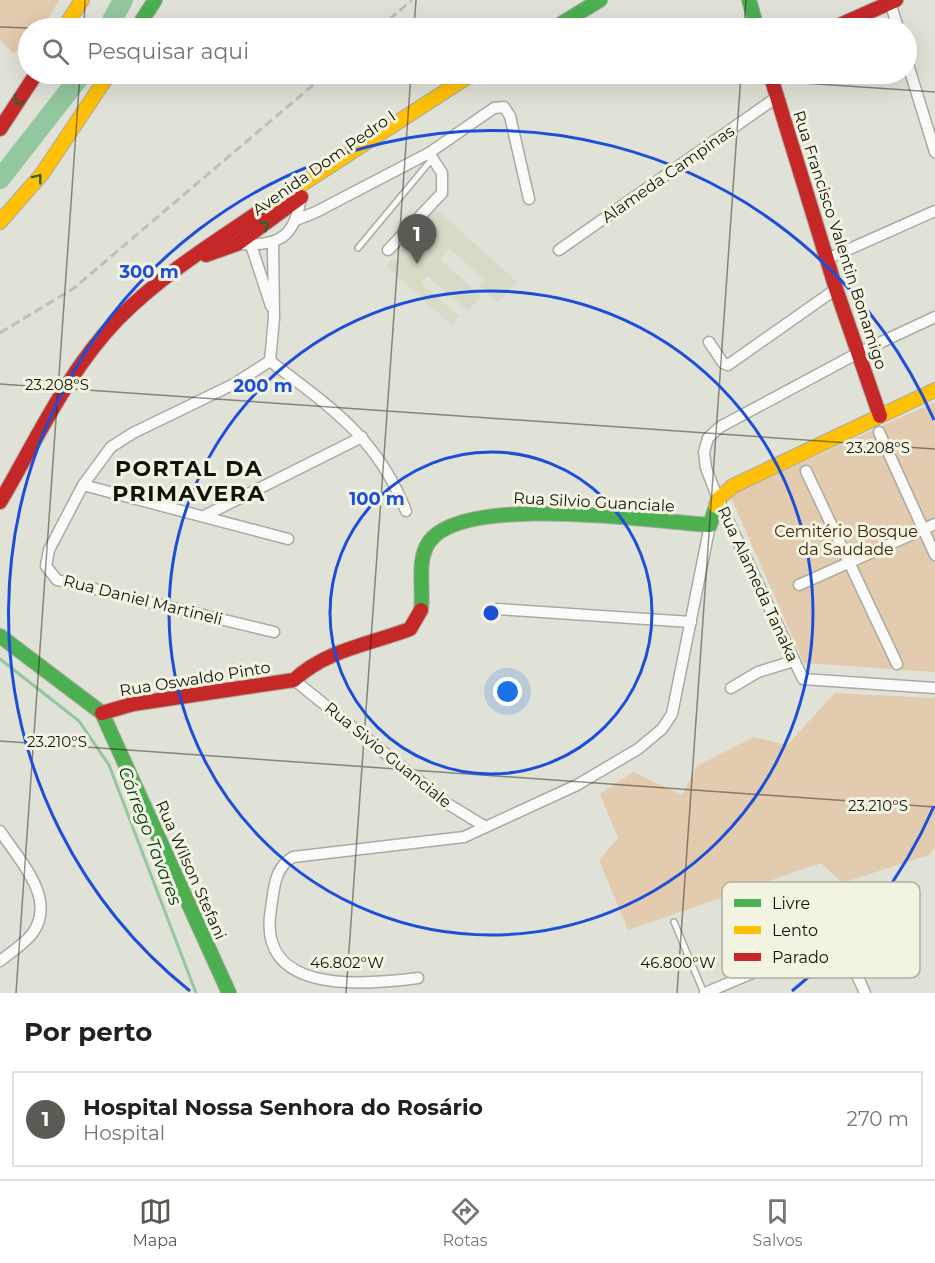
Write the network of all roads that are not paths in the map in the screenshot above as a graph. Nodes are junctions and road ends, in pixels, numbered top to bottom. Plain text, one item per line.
1 (82, 0) edge
2 (155, 0) edge
3 (588, 0) edge
4 (600, 0) edge
5 (749, 0) edge
6 (893, 1) edge
7 (70, 18) edge
8 (143, 18) edge
9 (560, 18) edge
10 (570, 18) edge
11 (754, 18) edge
12 (855, 18) edge
13 (896, 18) edge
14 (29, 84) edge
15 (102, 84) edge
16 (457, 84) edge
17 (469, 84) edge
18 (773, 84) edge
19 (914, 84) edge
20 (777, 97) junction
21 (0, 129) edge
22 (935, 152) edge
23 (431, 156) junction
24 (302, 191) junction
25 (529, 199) dead end
26 (935, 211) edge
27 (296, 220) junction
28 (0, 222) edge
29 (212, 243) junction
30 (237, 243) junction
31 (273, 244) junction
32 (251, 245) junction
33 (358, 248) dead end
34 (388, 250) dead end
35 (558, 250) dead end
36 (827, 258) junction
37 (175, 270) junction
38 (836, 289) junction
39 (935, 317) edge
40 (274, 318) junction
41 (709, 342) dead end
42 (858, 353) junction
43 (270, 361) junction
44 (935, 390) edge
45 (880, 416) junction
46 (879, 432) dead end
47 (362, 437) junction
48 (806, 471) dead end
49 (83, 485) junction
50 (718, 499) junction
51 (0, 502) edge
52 (406, 511) dead end
53 (206, 515) junction
54 (710, 525) junction
55 (935, 525) edge
56 (924, 530) junction
57 (288, 538) dead end
58 (935, 555) edge
59 (850, 562) junction
60 (799, 585) dead end
61 (498, 609) dead end
62 (691, 622) junction
63 (274, 632) dead end
64 (0, 636) edge
65 (794, 661) junction
66 (897, 664) dead end
67 (294, 680) junction
68 (731, 688) dead end
69 (935, 688) edge
70 (102, 713) junction
71 (484, 826) junction
72 (0, 831) edge
73 (674, 922) dead end
74 (0, 961) edge
75 (418, 978) dead end
76 (744, 978) edge
77 (857, 978) edge
78 (229, 993) edge
79 (704, 993) edge
80 (865, 993) edge

1 - 7 street
2 - 8 street
3 - 9 street
4 - 10 street
5 - 11 street
6 - 12 street
6 - 13 street
14 -> 21 street
28 -> 15 street
16 - 24 street, Avenida Dom Pedro I
17 - 24 street, Avenida Dom Pedro I
18 - 20 street, Rua Francisco Valentin Bonamigo
19 - 22 street
20 - 35 street, Alameda Campinas
20 - 36 street, Rua Francisco Valentin Bonamigo
23 - 25 street
23 - 27 street
23 - 33 lane
23 - 34 street
24 - 27 street
24 - 29 street, Avenida Dom Pedro I
30 -> 24 street, Avenida Dom Pedro I
26 - 36 street
27 - 31 street
29 - 30 street
29 - 37 street, Avenida Dom Pedro I
30 - 32 street
30 - 37 street, Avenida Dom Pedro I
31 - 32 street
31 - 40 street
32 - 40 street
36 - 38 street, Rua Francisco Valentin Bonamigo
37 - 51 street, Avenida Dom Pedro I
38 - 41 street
38 - 42 street, Rua Francisco Valentin Bonamigo
39 - 42 street
40 - 43 street
42 - 45 street, Rua Francisco Valentin Bonamigo
42 - 50 street, Rua Alameda Tanaka
43 - 47 street
43 - 49 street, Rua Daniel Martineli
44 - 45 street
45 - 50 street
46 - 56 street
47 - 52 street
47 - 53 street
48 - 59 street
49 - 53 street
49 - 63 street, Rua Daniel Martineli
50 - 54 street
50 - 65 street, Rua Alameda Tanaka
53 - 57 street
54 - 62 street
54 - 67 street, Rua Silvio Guanciale
55 - 56 street
56 - 58 street
56 - 59 street
59 - 60 street
59 - 66 street
61 - 62 street
62 - 71 street
64 - 70 street, Rua Wilson Stefani
65 - 68 street
65 - 69 street, Rua Alameda Tanaka
67 - 70 street, Rua Oswaldo Pinto
67 - 71 street, Rua Sivio Guanciale
70 - 78 street, Rua Wilson Stefani
71 - 75 street
72 - 74 street
73 - 79 lane
76 - 79 street
77 - 80 street

